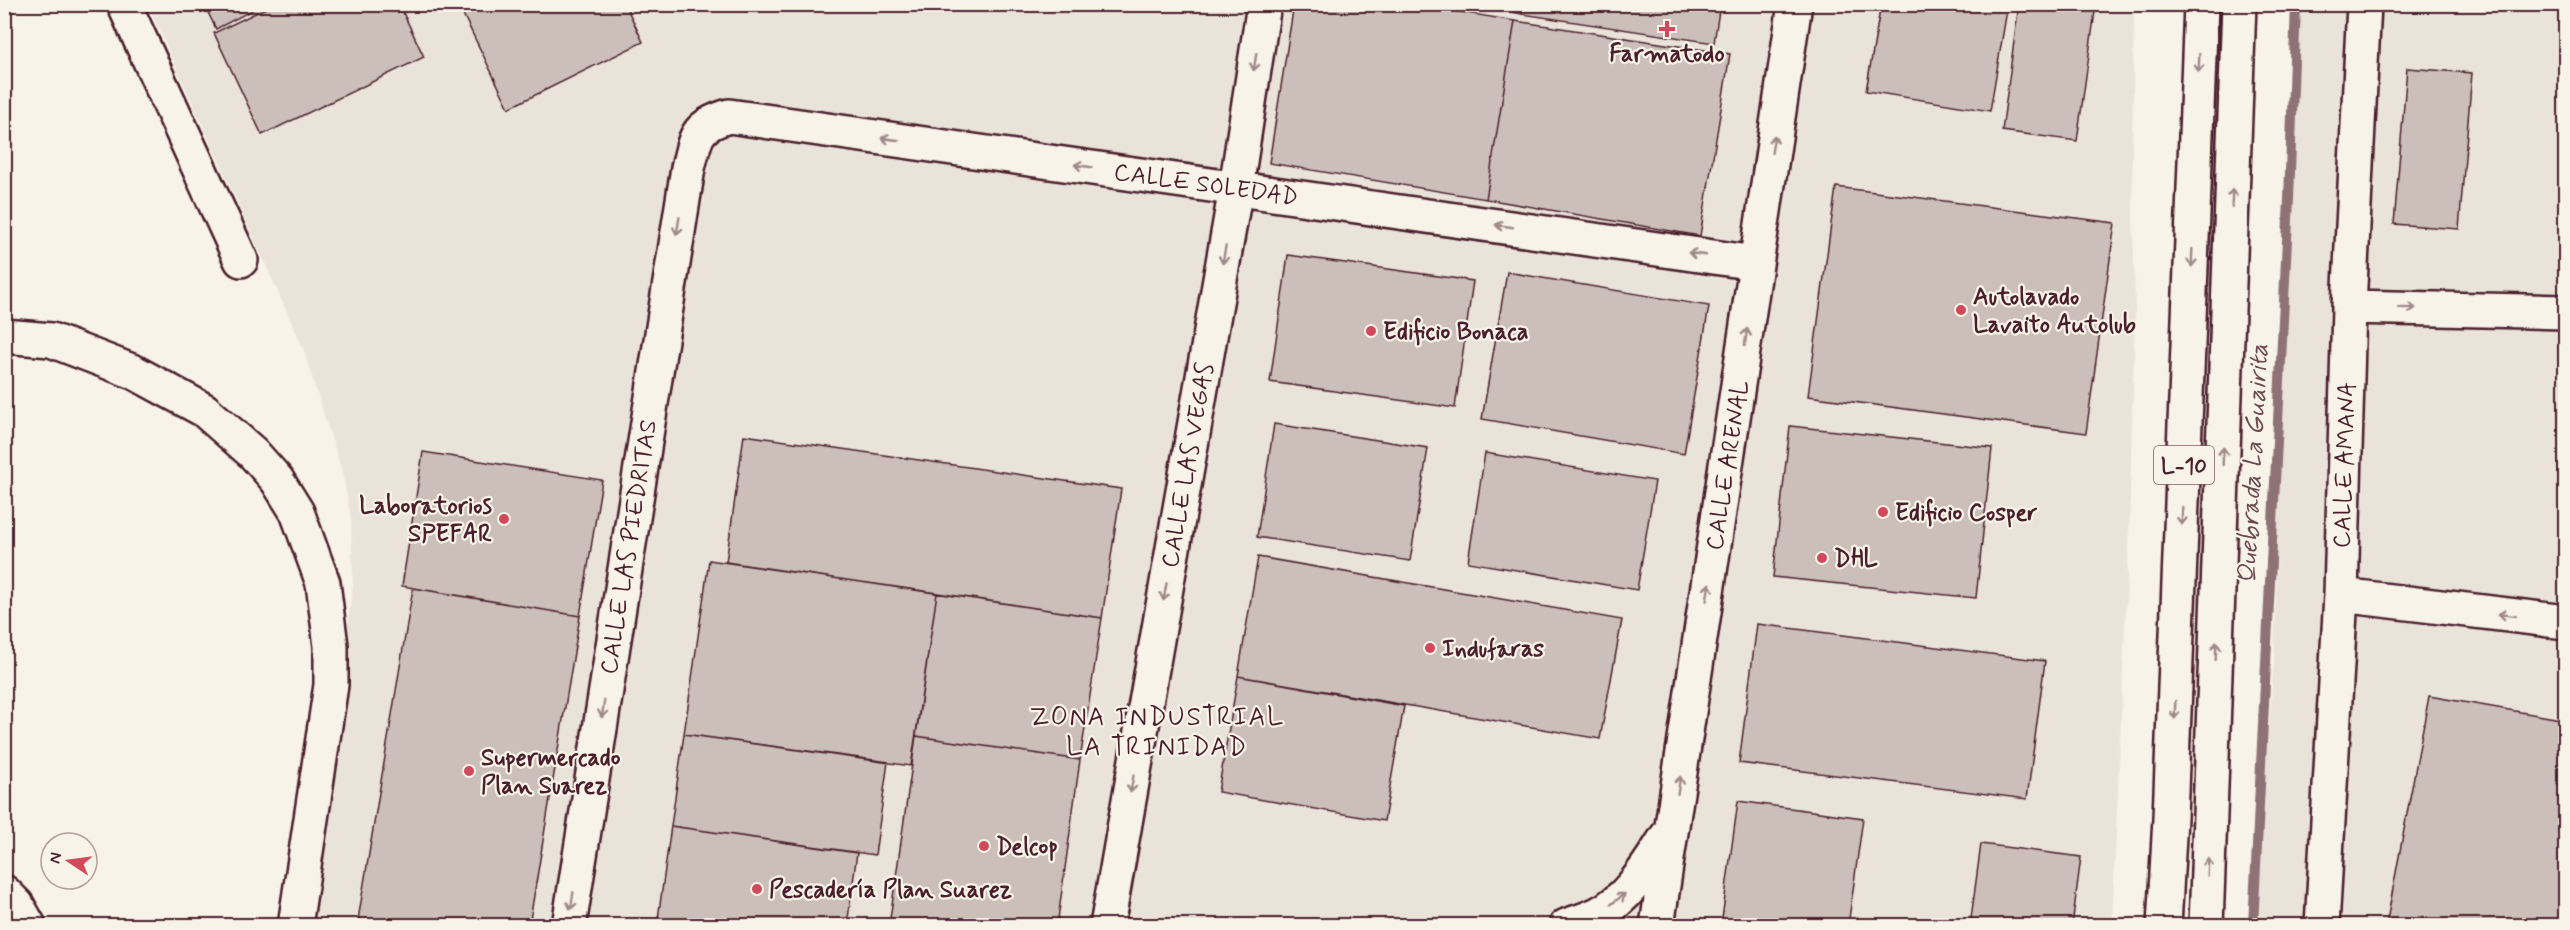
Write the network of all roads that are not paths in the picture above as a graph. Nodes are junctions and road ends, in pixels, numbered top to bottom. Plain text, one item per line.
1 (124, 4) edge
2 (1264, 4) edge
3 (1795, 4) edge
4 (2201, 4) edge
5 (2239, 4) edge
6 (2364, 4) edge
7 (688, 168) joint
8 (1236, 188) junction
9 (242, 260) dead end
10 (1755, 263) junction
11 (2349, 307) junction
12 (2565, 312) edge
13 (4, 336) edge
14 (2341, 595) junction
15 (2565, 622) edge
16 (1673, 825) junction
17 (4, 892) edge
18 (29, 926) edge
19 (295, 926) edge
20 (569, 926) edge
21 (1107, 926) edge
22 (1566, 926) edge
23 (1658, 926) edge
24 (2164, 926) edge
25 (2206, 926) edge
26 (2322, 926) edge

1 - 9 street
2 -> 8 street, CALLE LAS VEGAS
10 -> 3 street, CALLE ARENAL
4 -> 24 street, L-10
25 -> 5 street, L-10
6 - 11 street, CALLE AMANA
8 -> 7 street, CALLE SOLEDAD
7 -> 20 street, CALLE LAS PIEDRITAS
10 -> 8 street, CALLE SOLEDAD
8 -> 21 street, CALLE LAS VEGAS
16 -> 10 street, CALLE ARENAL
11 -> 12 street
11 - 14 street, CALLE AMANA
13 - 19 street
15 -> 14 street
14 - 26 street, CALLE AMANA
22 -> 16 street
16 - 23 street, CALLE ARENAL
17 - 18 street

